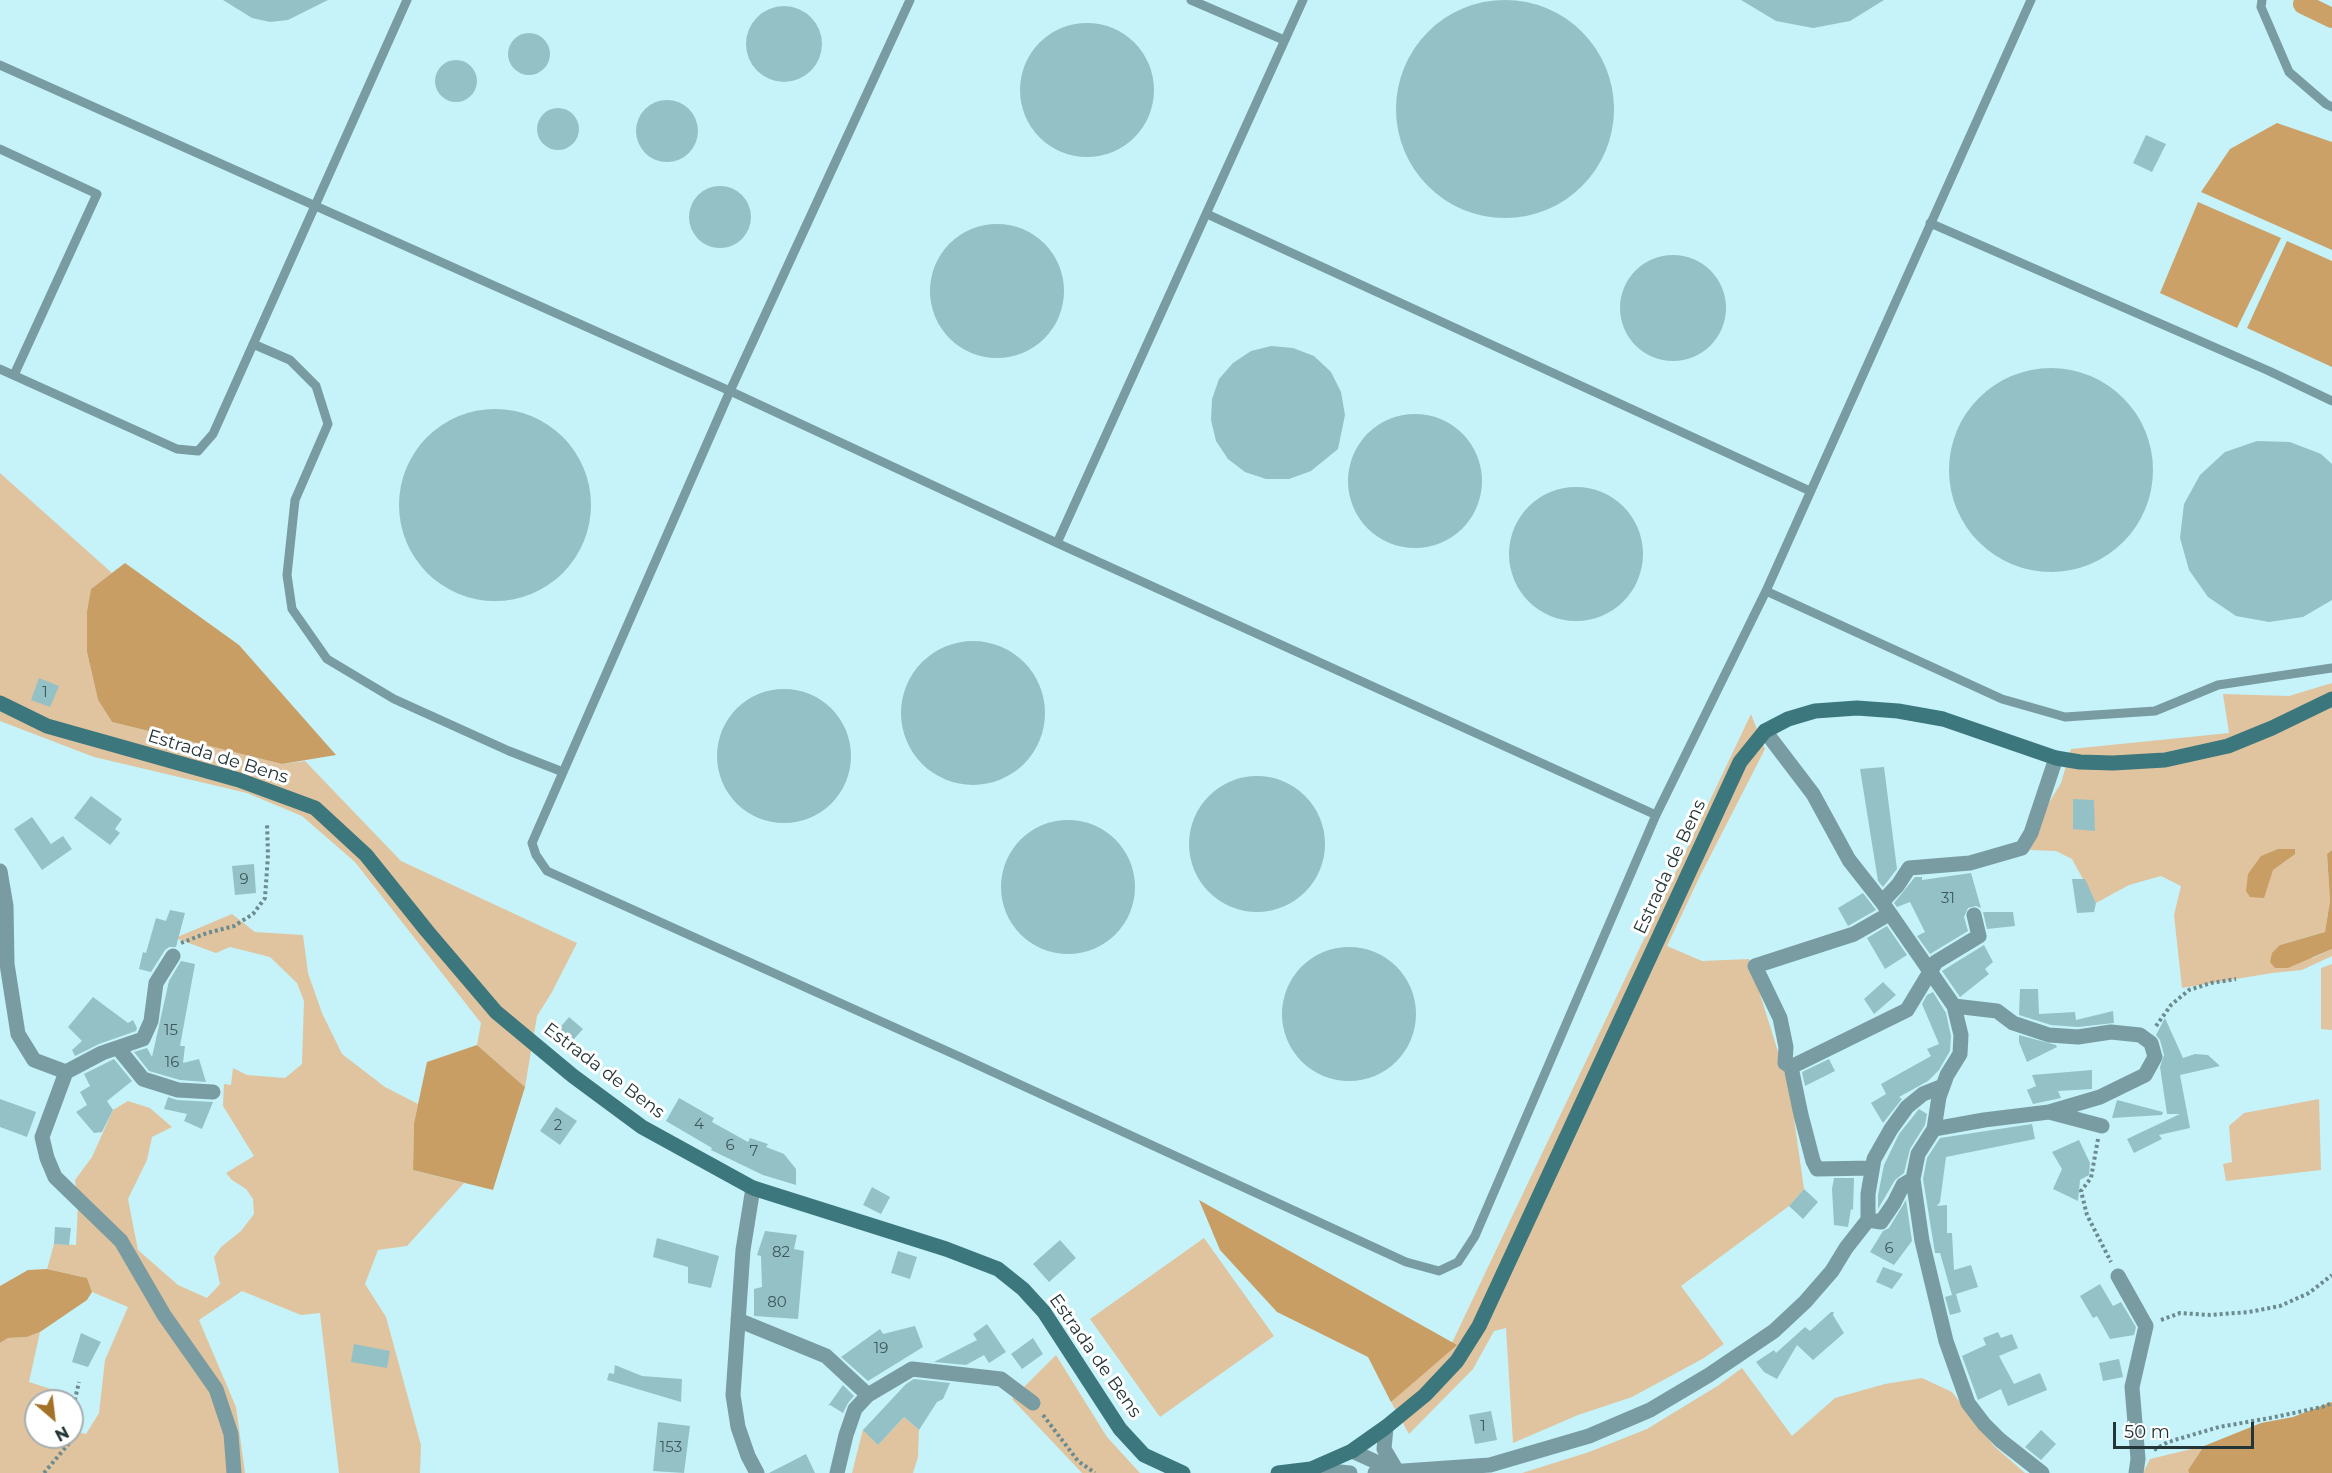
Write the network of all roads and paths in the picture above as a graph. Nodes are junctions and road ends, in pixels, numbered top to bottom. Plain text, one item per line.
1 (407, 0) edge
2 (910, 0) edge
3 (1191, 0) edge
4 (1303, 0) edge
5 (2031, 0) edge
6 (2262, 0) edge
7 (1284, 40) junction
8 (0, 65) edge
9 (2332, 107) edge
10 (0, 149) edge
11 (315, 206) junction
12 (1207, 214) junction
13 (1930, 224) junction
14 (253, 344) junction
15 (0, 369) edge
16 (14, 375) junction
17 (730, 391) junction
18 (2332, 401) edge
19 (1810, 491) junction
20 (1057, 543) junction
21 (1766, 591) junction
22 (2332, 668) edge
23 (2332, 699) edge
24 (0, 703) edge
25 (1765, 731) junction
26 (2056, 758) junction
27 (563, 772) junction
28 (1656, 814) junction
29 (267, 824) dead end
30 (0, 871) edge
31 (1886, 908) junction
32 (1974, 915) dead end
33 (172, 956) joint
34 (4, 964) edge
35 (1930, 973) junction
36 (2236, 979) dead end
37 (1954, 1006) junction
38 (2145, 1038) junction
39 (118, 1048) junction
40 (1791, 1067) junction
41 (66, 1072) junction
42 (1943, 1086) junction
43 (213, 1092) dead end
44 (2049, 1112) junction
45 (2102, 1126) joint
46 (1934, 1129) junction
47 (1872, 1168) junction
48 (1913, 1179) junction
49 (753, 1188) junction
50 (1868, 1220) junction
51 (2332, 1275) edge
52 (2118, 1276) joint
53 (738, 1320) junction
54 (2146, 1326) junction
55 (79, 1382) dead end
56 (77, 1389) edge
57 (868, 1395) junction
58 (1033, 1403) joint
59 (2332, 1403) edge
60 (1386, 1427) junction
61 (64, 1449) edge
62 (1352, 1451) junction
63 (2137, 1466) edge
64 (1311, 1469) junction
65 (1491, 1469) edge
66 (1396, 1471) junction
67 (44, 1473) edge
68 (234, 1473) edge
69 (757, 1473) edge
70 (837, 1473) edge
71 (1095, 1473) edge
72 (1183, 1473) edge
73 (1278, 1473) edge
74 (1350, 1473) edge
75 (1360, 1473) edge
76 (1375, 1473) edge
77 (2042, 1473) edge

1 - 11 lane
2 - 17 lane
3 - 7 lane
4 - 7 lane
5 - 13 lane
6 - 9 lane
7 - 12 lane
8 - 11 lane
10 - 16 lane
11 - 14 lane
11 - 17 lane
12 - 19 lane
12 - 20 lane
13 - 18 lane
13 - 19 lane
14 - 16 lane
14 - 27 lane
15 - 16 lane
17 - 20 lane
17 - 27 lane
19 - 21 lane
20 - 28 lane
21 - 22 lane
21 - 28 lane
23 - 26 street, Estrada de Bens
24 - 49 street, Estrada de Bens
25 - 26 street, Estrada de Bens
25 - 31 street
25 - 60 street, Estrada de Bens
26 - 31 street
27 - 28 lane
29 - 33 path
30 - 34 street
31 - 35 street
31 - 40 street
32 - 35 street
33 - 39 street
34 - 41 street
35 - 37 street
35 - 40 street
36 - 38 path
37 - 38 street
37 - 42 street
38 - 44 street
39 - 41 street
39 - 43 street
40 - 47 street
41 - 68 street
42 - 46 street
42 - 47 street
44 - 45 street
44 - 46 street
45 - 52 path
46 - 48 street
47 - 50 street
48 - 50 street
48 - 77 street
49 - 53 street
49 - 72 street, Estrada de Bens
50 - 65 street
51 - 54 path
52 - 54 street
53 - 57 street
53 - 69 street
54 - 63 street
55 - 56 path
57 - 58 street
57 - 70 street
58 - 71 path
59 - 63 path
60 - 62 street, Estrada de Bens
60 - 66 street
61 - 67 path
62 - 64 street, Estrada de Bens
62 - 66 street
62 - 75 street
64 - 73 street, Estrada de Bens
64 - 74 street
65 - 66 street
66 - 76 street

